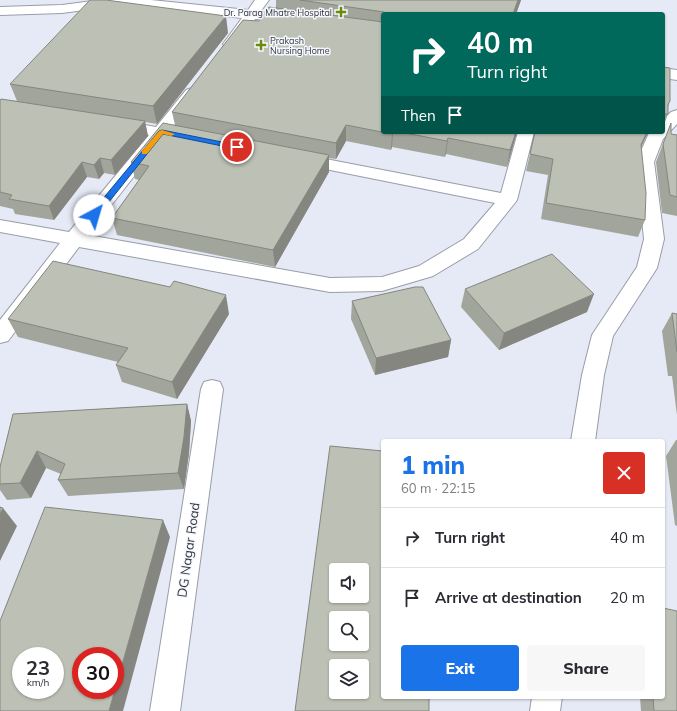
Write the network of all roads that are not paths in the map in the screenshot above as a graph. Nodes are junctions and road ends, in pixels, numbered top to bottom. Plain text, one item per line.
1 (257, 7) edge
2 (0, 11) edge
3 (275, 17) edge
4 (219, 58) edge
5 (665, 74) edge
6 (677, 76) edge
7 (200, 82) edge
8 (677, 115) edge
9 (100, 122) edge
10 (665, 127) edge
11 (162, 132) junction
12 (525, 134) edge
13 (658, 134) edge
14 (200, 140) edge
15 (285, 156) edge
16 (508, 200) junction
17 (0, 226) edge
18 (75, 238) junction
19 (0, 335) edge
20 (212, 389) dead end
21 (583, 439) edge
22 (547, 699) edge
23 (165, 711) edge
24 (545, 711) edge

1 - 2 street
1 - 3 street
1 - 4 street
5 - 6 street
7 - 11 street
8 - 10 street
9 - 11 street
11 - 14 street
11 - 18 street
12 - 16 street
13 - 21 street
15 - 16 street
16 - 18 street
17 - 18 street
18 - 19 street
20 - 23 street, DG Nagar Road
22 - 24 street

